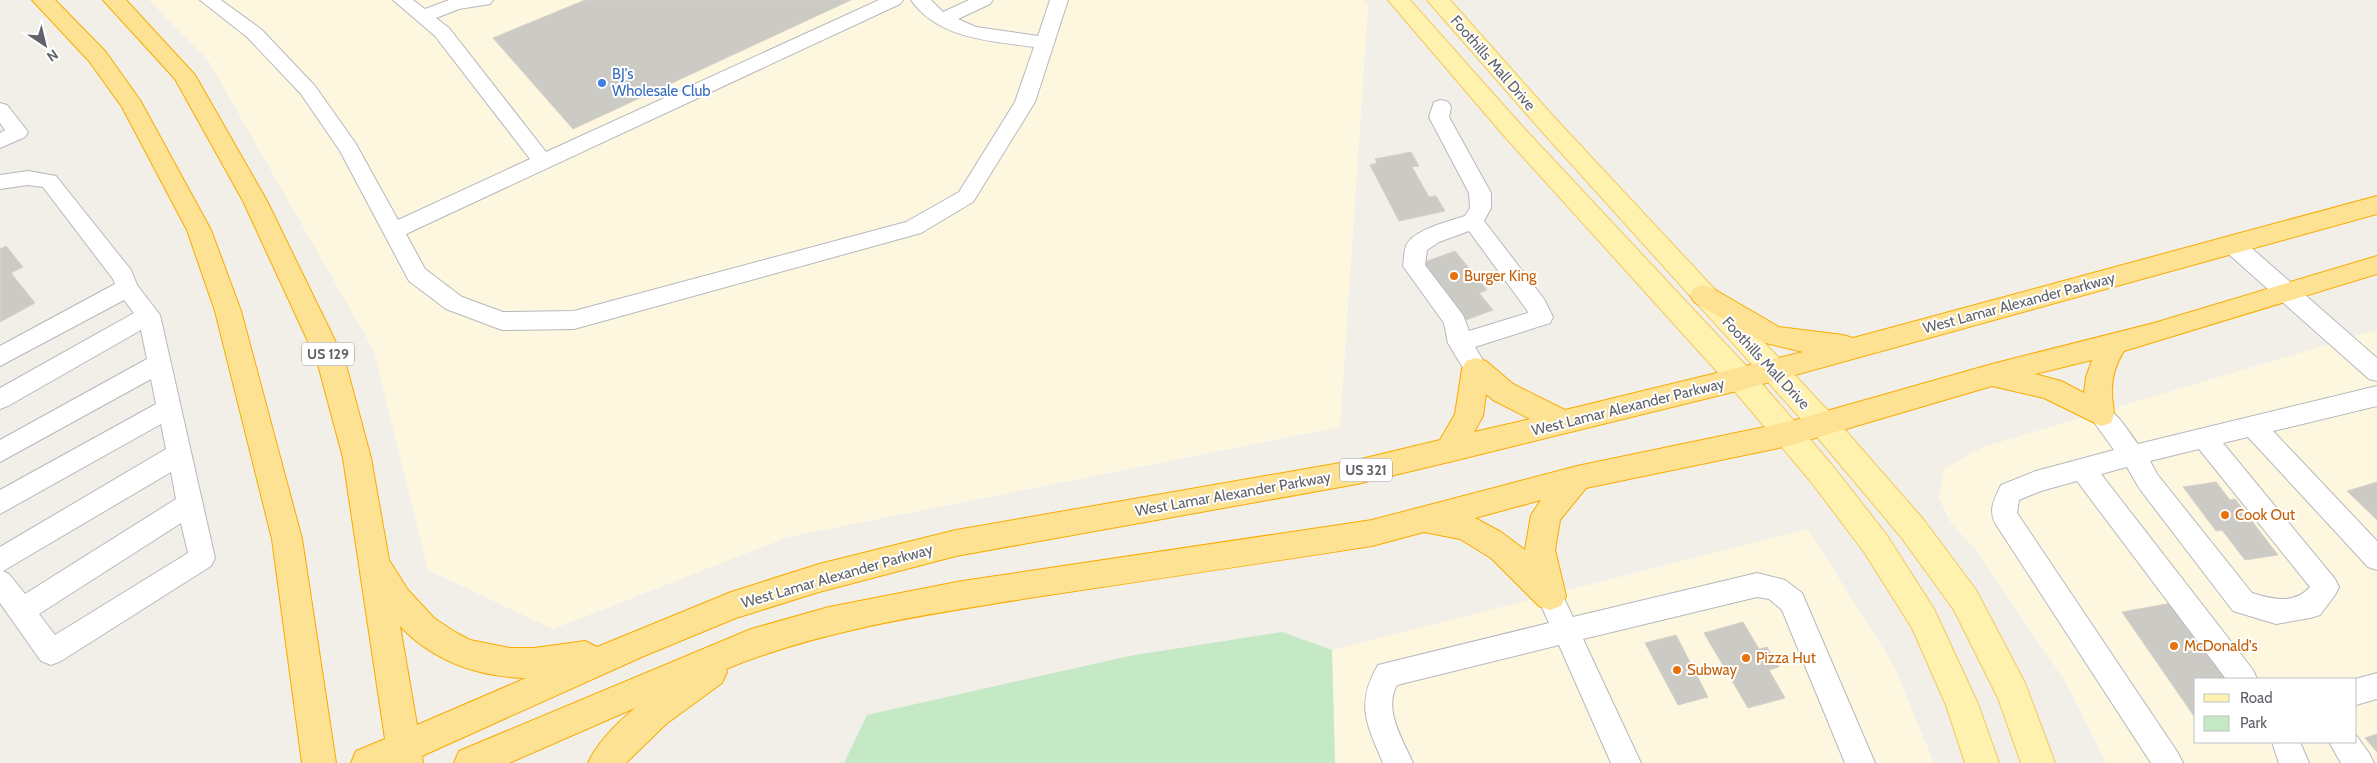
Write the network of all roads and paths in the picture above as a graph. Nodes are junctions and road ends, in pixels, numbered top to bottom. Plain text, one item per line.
1 (43, 0) edge
2 (114, 0) edge
3 (209, 0) edge
4 (402, 0) edge
5 (484, 0) edge
6 (894, 0) edge
7 (920, 0) edge
8 (984, 0) edge
9 (1059, 0) edge
10 (1399, 0) edge
11 (1438, 0) edge
12 (422, 17) junction
13 (943, 19) junction
14 (1045, 43) junction
15 (1441, 107) dead end
16 (0, 110) edge
17 (0, 141) edge
18 (543, 162) junction
19 (0, 182) edge
20 (2377, 205) edge
21 (1474, 221) junction
22 (393, 231) junction
23 (2232, 244) junction
24 (2377, 265) edge
25 (127, 288) junction
26 (2286, 292) junction
27 (1703, 295) junction
28 (149, 315) junction
29 (1460, 343) junction
30 (2115, 343) junction
31 (1862, 346) junction
32 (0, 357) edge
33 (160, 362) junction
34 (1476, 369) junction
35 (1773, 371) junction
36 (2377, 372) edge
37 (1992, 375) junction
38 (1741, 379) junction
39 (2377, 396) edge
40 (0, 399) edge
41 (169, 408) junction
42 (2101, 415) junction
43 (1562, 422) junction
44 (1822, 423) junction
45 (2252, 426) junction
46 (1788, 434) junction
47 (2204, 438) junction
48 (1449, 450) junction
49 (0, 452) edge
50 (180, 454) junction
51 (2133, 456) junction
52 (2082, 469) junction
53 (1577, 478) junction
54 (0, 502) edge
55 (190, 504) junction
56 (1422, 519) junction
57 (2377, 559) edge
58 (374, 560) junction
59 (0, 561) edge
60 (0, 582) edge
61 (1550, 596) junction
62 (21, 611) junction
63 (1566, 631) junction
64 (762, 639) junction
65 (634, 646) junction
66 (2242, 678) edge
67 (2377, 686) edge
68 (2357, 692) edge
69 (2286, 743) edge
70 (2344, 743) edge
71 (404, 755) edge
72 (319, 763) edge
73 (368, 763) edge
74 (471, 763) edge
75 (605, 763) edge
76 (1398, 763) edge
77 (1626, 763) edge
78 (1860, 763) edge
79 (1982, 763) edge
80 (2038, 763) edge
81 (2168, 763) edge
82 (2294, 763) edge
83 (2359, 763) edge

1 - 72 highway
2 - 58 highway, US 129
3 - 22 lane
4 - 12 lane
5 - 12 lane
6 - 18 lane
7 - 13 lane
8 - 13 lane
9 - 14 lane
10 - 38 main road, Foothills Mall Drive
11 - 27 main road, Foothills Mall Drive
12 - 18 lane
13 - 14 lane
14 - 22 lane
15 - 21 lane
16 - 17 lane
18 - 22 lane
19 - 25 lane
20 - 23 highway, West Lamar Alexander Parkway / US 321
21 - 29 lane
21 - 29 lane
23 - 26 lane
23 - 31 highway, West Lamar Alexander Parkway / US 321
24 - 26 highway
25 - 28 lane
25 - 32 lane
26 - 30 highway
26 - 36 lane
27 - 31 highway
27 - 35 main road, Foothills Mall Drive
28 - 33 lane
28 - 40 lane
29 - 34 lane
30 - 37 highway
30 - 42 highway
31 - 35 highway, West Lamar Alexander Parkway / US 321
33 - 41 lane
33 - 49 lane
34 - 43 highway
34 - 48 highway
35 - 38 highway, West Lamar Alexander Parkway / US 321
35 - 44 main road, Foothills Mall Drive
37 - 42 highway
37 - 44 highway
38 - 43 highway, West Lamar Alexander Parkway / US 321
38 - 46 main road, Foothills Mall Drive
39 - 45 lane
41 - 50 lane
41 - 54 lane
42 - 51 lane
43 - 48 highway, West Lamar Alexander Parkway / US 321
44 - 46 highway
44 - 80 main road, Foothills Mall Drive
45 - 47 lane
45 - 57 lane
46 - 53 highway
46 - 79 main road, Foothills Mall Drive
47 - 51 lane
47 - 51 lane
48 - 65 highway, West Lamar Alexander Parkway / US 321
50 - 55 lane
50 - 59 lane
51 - 52 lane
52 - 66 lane
52 - 81 lane
53 - 56 highway
53 - 61 highway
55 - 62 lane
55 - 62 lane
56 - 61 highway
56 - 64 highway
58 - 65 highway
58 - 71 highway, US 129
60 - 62 lane
61 - 63 lane
63 - 76 lane
63 - 77 lane
63 - 78 lane
64 - 74 highway
64 - 75 highway
65 - 71 highway, West Lamar Alexander Parkway / US 321
67 - 68 lane
69 - 82 lane
70 - 83 lane
71 - 73 highway, West Lamar Alexander Parkway / US 321

